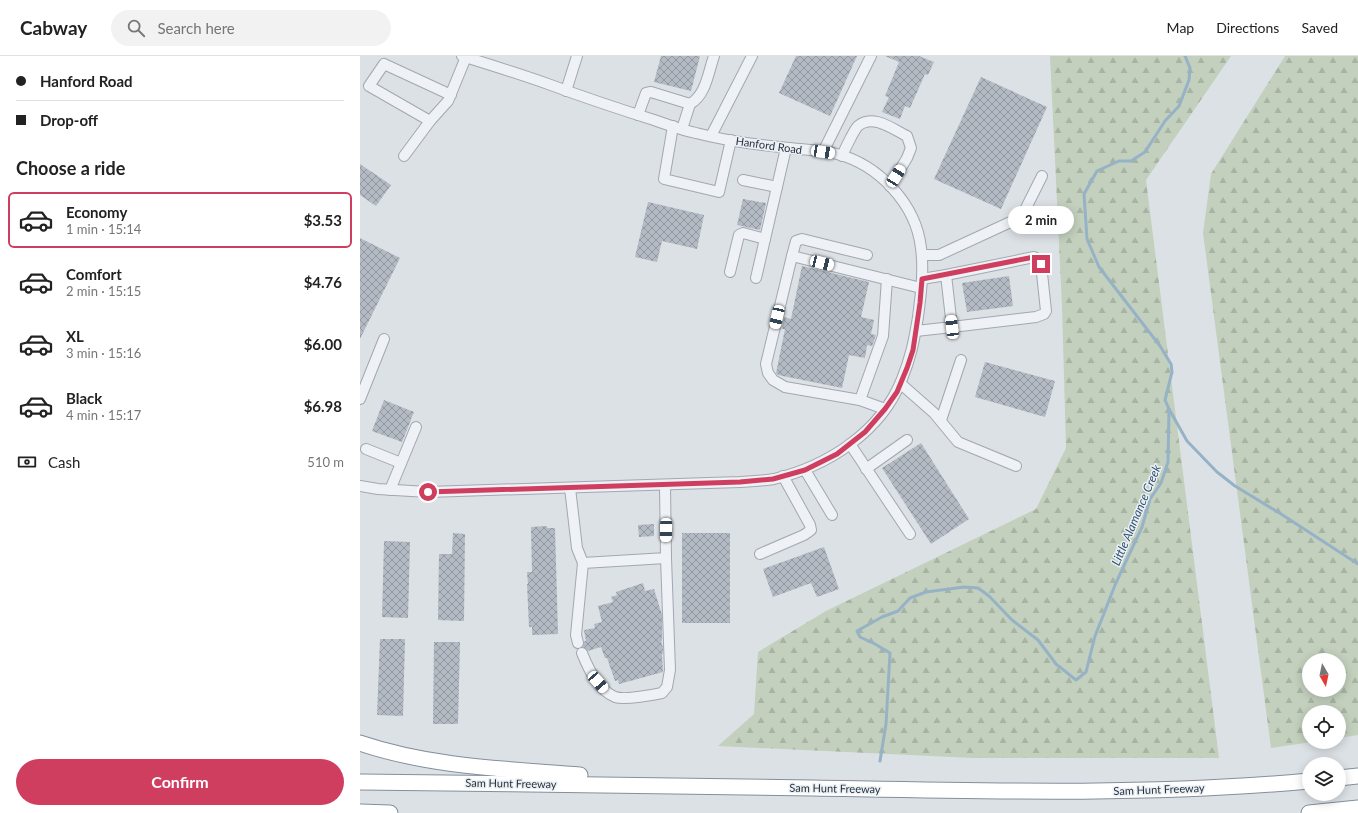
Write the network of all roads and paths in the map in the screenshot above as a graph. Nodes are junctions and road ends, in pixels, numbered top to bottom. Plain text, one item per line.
1 (577, 56) edge
2 (714, 56) edge
3 (752, 56) edge
4 (871, 56) edge
5 (464, 57) edge
6 (566, 91) junction
7 (451, 95) junction
8 (690, 104) junction
9 (638, 115) junction
10 (430, 121) junction
11 (678, 128) junction
12 (711, 136) junction
13 (732, 140) junction
14 (786, 148) junction
15 (823, 152) junction
16 (404, 156) dead end
17 (842, 156) junction
18 (1042, 176) dead end
19 (743, 180) dead end
20 (890, 186) junction
21 (777, 187) junction
22 (765, 238) junction
23 (867, 255) dead end
24 (922, 255) junction
25 (792, 256) junction
26 (730, 272) dead end
27 (946, 275) junction
28 (756, 278) dead end
29 (886, 279) junction
30 (921, 283) junction
31 (952, 327) junction
32 (916, 331) junction
33 (384, 339) dead end
34 (961, 360) dead end
35 (900, 384) junction
36 (361, 392) edge
37 (860, 400) junction
38 (885, 409) junction
39 (940, 420) junction
40 (416, 427) dead end
41 (907, 440) dead end
42 (850, 444) junction
43 (366, 449) dead end
44 (401, 463) junction
45 (1016, 466) dead end
46 (866, 469) junction
47 (805, 470) junction
48 (783, 476) junction
49 (665, 485) junction
50 (360, 486) edge
51 (570, 488) junction
52 (390, 490) junction
53 (832, 515) dead end
54 (910, 534) dead end
55 (760, 554) dead end
56 (666, 558) junction
57 (583, 563) junction
58 (578, 643) dead end
59 (582, 653) dead end
60 (360, 743) edge
61 (1358, 776) edge
62 (1346, 777) edge
63 (360, 782) edge
64 (1302, 782) edge
65 (728, 786) junction
66 (1358, 808) edge
67 (360, 812) edge
68 (390, 813) edge
69 (1309, 813) edge

1 - 6 street
2 - 8 street
3 - 12 street
4 - 15 street
5 - 6 street, Hanford Road
5 - 7 street
6 - 9 street, Hanford Road
7 - 10 street
7 - 10 street
8 - 9 street
8 - 11 street
9 - 11 street, Hanford Road
10 - 16 street
11 - 12 street, Hanford Road
11 - 13 street
12 - 13 street, Hanford Road
13 - 14 street, Hanford Road
14 - 15 street, Hanford Road
14 - 21 street
15 - 17 street, Hanford Road
17 - 20 street, Hanford Road
17 - 20 street
18 - 24 street
19 - 21 street
20 - 24 street, Hanford Road
21 - 22 street
22 - 26 street
22 - 28 street
23 - 25 street
24 - 30 street, Hanford Road
25 - 29 street
25 - 37 street
27 - 30 street
27 - 31 street
27 - 31 street
29 - 30 street
29 - 37 street
30 - 32 street, Hanford Road
31 - 32 street
32 - 35 street, Hanford Road
33 - 36 street
34 - 39 street
35 - 38 street, Hanford Road
35 - 39 street
37 - 38 street
38 - 42 street, Hanford Road
39 - 45 street
40 - 44 street
41 - 46 street
42 - 46 street
42 - 47 street, Hanford Road
43 - 44 street
44 - 52 street
46 - 54 street
47 - 48 street, Hanford Road
47 - 53 street
48 - 49 street, Hanford Road
48 - 55 street
49 - 51 street, Hanford Road
49 - 56 street
50 - 52 street, Hanford Road
51 - 52 street, Hanford Road
51 - 57 street
56 - 57 street
56 - 59 street
57 - 58 street
60 - 65 highway
61 - 62 highway
63 - 65 highway, Sam Hunt Freeway
64 - 65 highway, Sam Hunt Freeway
66 - 69 highway
67 - 68 highway

